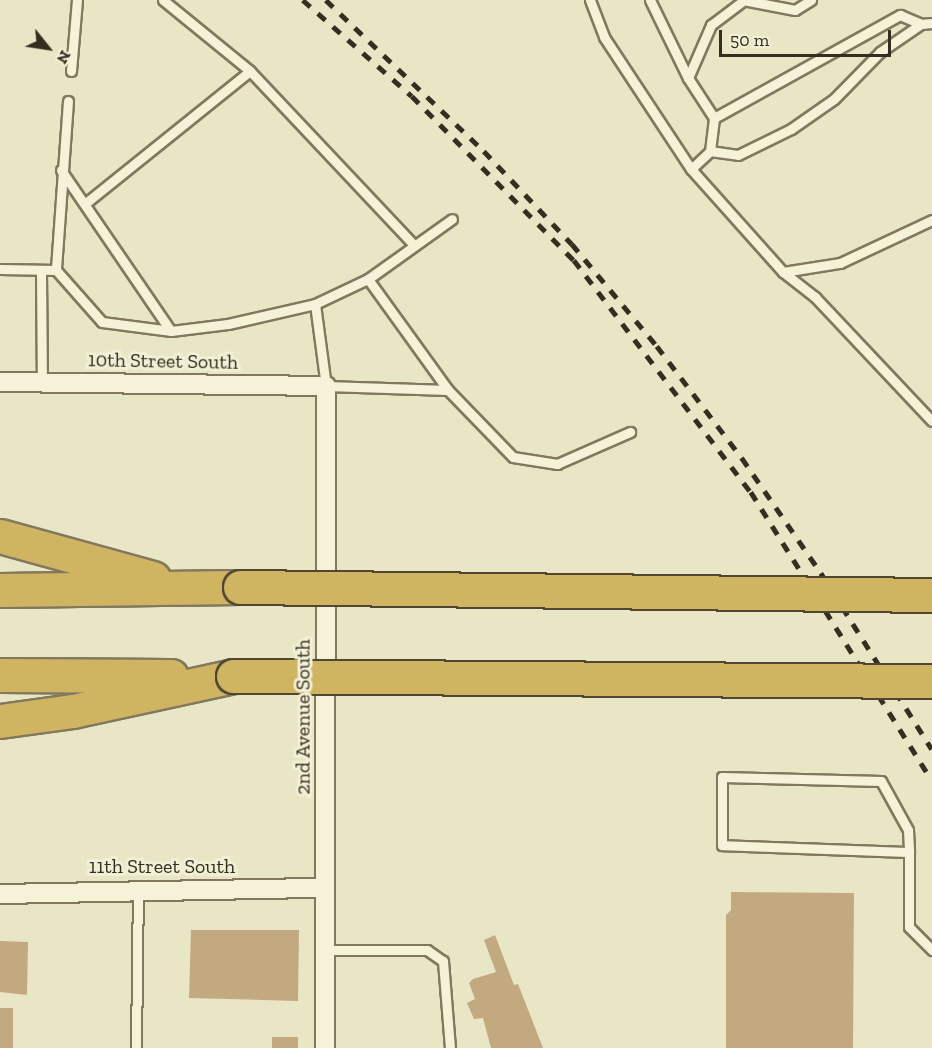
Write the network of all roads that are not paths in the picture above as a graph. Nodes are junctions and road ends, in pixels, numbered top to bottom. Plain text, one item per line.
1 (77, 0) edge
2 (163, 0) edge
3 (590, 0) edge
4 (651, 0) edge
5 (811, 0) edge
6 (742, 1) edge
7 (932, 23) edge
8 (921, 24) junction
9 (71, 71) dead end
10 (250, 71) junction
11 (688, 78) junction
12 (68, 101) dead end
13 (714, 118) junction
14 (710, 151) junction
15 (690, 169) junction
16 (61, 170) junction
17 (87, 202) junction
18 (452, 219) dead end
19 (932, 220) edge
20 (414, 245) junction
21 (0, 269) edge
22 (56, 270) junction
23 (783, 272) junction
24 (41, 273) junction
25 (368, 279) junction
26 (315, 304) junction
27 (171, 331) junction
28 (0, 382) edge
29 (42, 382) junction
30 (326, 386) junction
31 (448, 390) junction
32 (932, 421) edge
33 (630, 432) dead end
34 (0, 536) edge
35 (189, 589) junction
36 (0, 590) edge
37 (932, 595) edge
38 (0, 675) edge
39 (233, 676) junction
40 (932, 681) edge
41 (0, 721) edge
42 (909, 852) junction
43 (138, 888) junction
44 (325, 888) junction
45 (0, 894) edge
46 (325, 950) junction
47 (932, 950) edge
48 (136, 1048) edge
49 (325, 1048) edge
50 (450, 1048) edge

1 - 9 lane
2 - 10 lane
3 - 15 lane
4 - 11 lane
5 - 6 lane
6 - 11 lane
7 - 8 lane
8 - 13 lane
8 - 14 lane
10 - 17 lane
10 - 20 lane
11 - 13 lane
12 - 16 lane
13 - 14 lane
14 - 15 lane
15 - 23 lane
16 - 17 lane
16 - 22 lane
17 - 27 lane
18 - 20 lane
19 - 23 lane
20 - 25 lane
21 - 24 lane
22 - 24 lane
22 - 27 lane
23 - 32 lane
24 - 29 lane
25 - 26 lane
25 - 31 lane
26 - 27 lane
26 - 30 lane
28 - 29 street, 10th Street South
29 - 30 street, 10th Street South
30 - 31 lane
30 - 44 street, 2nd Avenue South
31 - 33 lane
34 - 35 highway
35 - 36 highway
35 - 37 highway, bridge
38 - 39 highway
39 - 40 highway, bridge
39 - 41 highway
42 - 42 lane
42 - 47 lane
43 - 44 street, 11th Street South
43 - 45 street, 11th Street South
43 - 48 lane
44 - 46 street, 2nd Avenue South
46 - 49 street, 2nd Avenue South
46 - 50 lane

